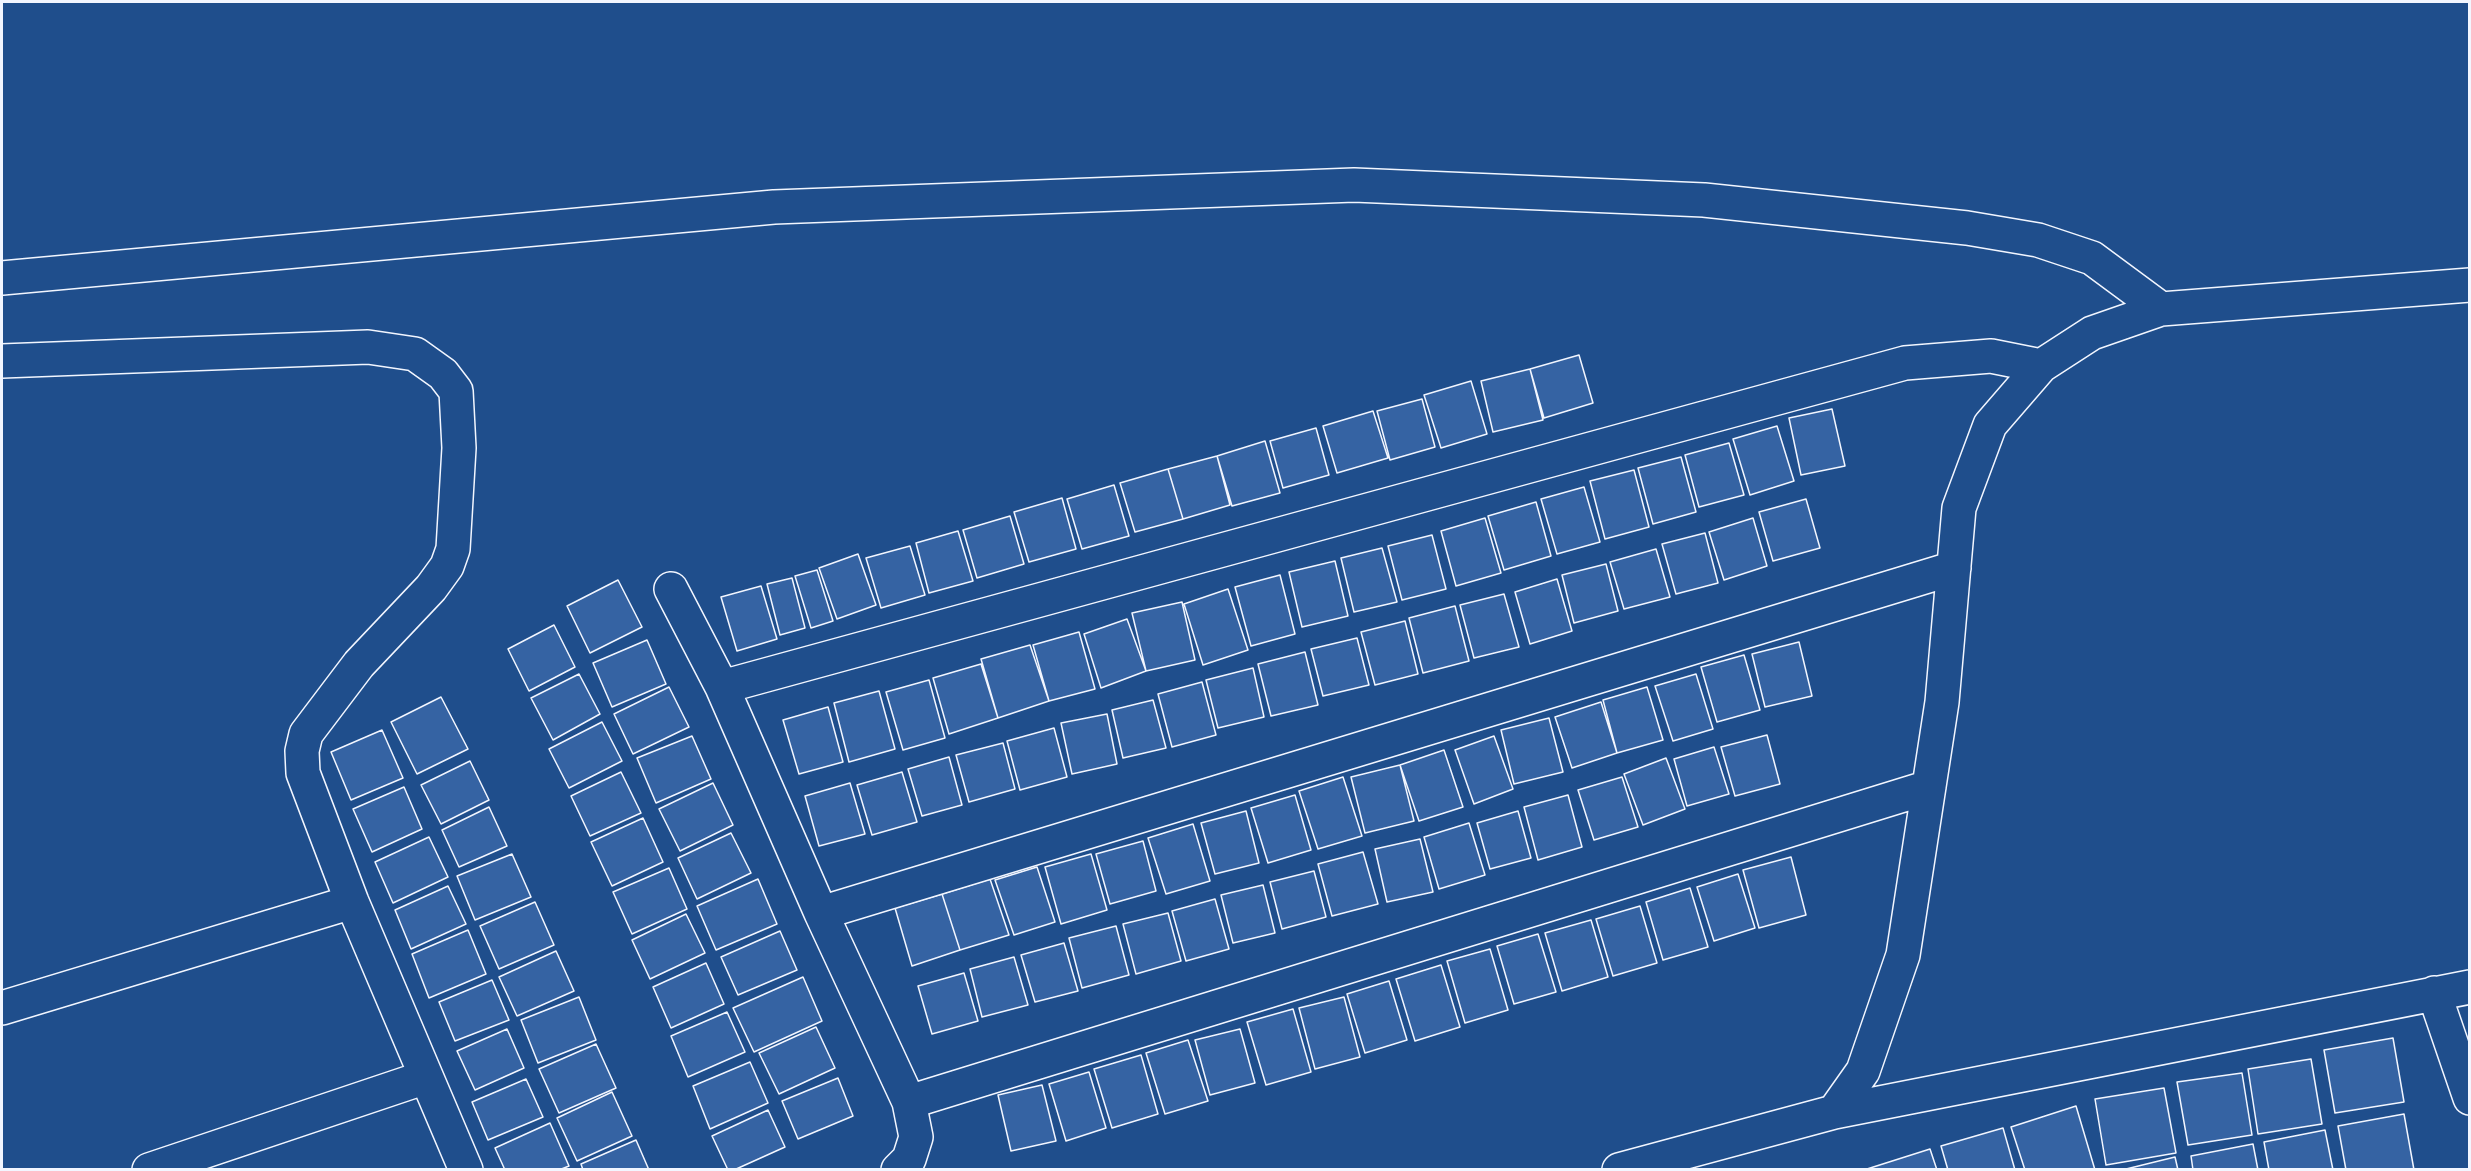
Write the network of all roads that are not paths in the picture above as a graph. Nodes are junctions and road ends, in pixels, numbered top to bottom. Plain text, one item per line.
1 (2, 278) edge
2 (2469, 285) edge
3 (2161, 309) junction
4 (2, 361) edge
5 (2041, 366) junction
6 (1954, 568) junction
7 (671, 588) dead end
8 (722, 687) junction
9 (1929, 788) junction
10 (352, 902) junction
11 (820, 914) junction
12 (2469, 987) edge
13 (2434, 993) junction
14 (2, 1008) edge
15 (426, 1077) junction
16 (2469, 1098) edge
17 (909, 1102) junction
18 (1834, 1112) junction
19 (149, 1170) edge
20 (466, 1170) edge
21 (898, 1170) edge
22 (1620, 1170) edge

1 - 3 street
2 - 3 street
3 - 5 street
4 - 10 street
5 - 6 street
5 - 8 street
6 - 9 street
6 - 11 street
7 - 8 street
8 - 11 street
9 - 17 street
9 - 18 street
10 - 14 street
10 - 15 street
11 - 17 street
12 - 13 street
13 - 16 street
13 - 18 street
15 - 19 street
15 - 20 street
17 - 21 street
18 - 22 street

